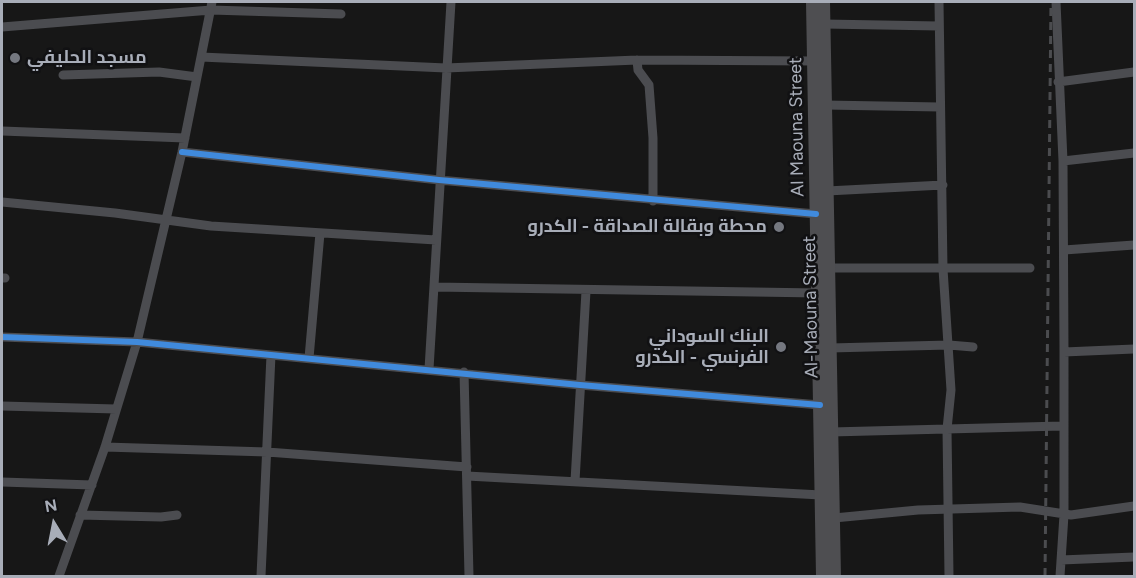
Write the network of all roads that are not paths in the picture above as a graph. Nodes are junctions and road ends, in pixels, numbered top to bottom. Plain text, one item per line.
1 (451, 2) edge
2 (813, 2) edge
3 (823, 2) edge
4 (939, 2) edge
5 (1056, 2) edge
6 (212, 6) edge
7 (341, 14) dead end
8 (824, 24) junction
9 (939, 26) junction
10 (2, 27) edge
11 (201, 57) junction
12 (637, 60) junction
13 (813, 61) junction
14 (446, 68) junction
15 (1134, 72) edge
16 (63, 75) dead end
17 (197, 77) junction
18 (1058, 82) junction
19 (825, 105) junction
20 (940, 106) junction
21 (2, 131) edge
22 (185, 138) junction
23 (820, 144) junction
24 (182, 152) junction
25 (1134, 153) edge
26 (1063, 161) junction
27 (439, 180) junction
28 (943, 184) junction
29 (827, 191) junction
30 (653, 201) junction
31 (2, 202) edge
32 (816, 214) junction
33 (167, 219) junction
34 (320, 233) junction
35 (436, 240) junction
36 (1134, 244) edge
37 (1064, 250) junction
38 (828, 268) junction
39 (1030, 268) dead end
40 (944, 269) junction
41 (434, 287) junction
42 (586, 291) junction
43 (818, 293) junction
44 (2, 337) edge
45 (137, 342) junction
46 (949, 345) junction
47 (973, 347) dead end
48 (830, 348) junction
49 (1134, 349) edge
50 (1064, 352) junction
51 (272, 355) junction
52 (309, 358) junction
53 (429, 369) junction
54 (464, 372) junction
55 (580, 385) junction
56 (820, 405) junction
57 (2, 406) edge
58 (116, 409) junction
59 (1062, 426) junction
60 (947, 429) junction
61 (831, 432) junction
62 (105, 447) junction
63 (267, 452) junction
64 (467, 471) junction
65 (575, 481) junction
66 (2, 482) edge
67 (92, 485) junction
68 (821, 495) junction
69 (1134, 506) edge
70 (948, 508) junction
71 (177, 514) dead end
72 (80, 515) junction
73 (1064, 515) junction
74 (834, 518) junction
75 (1134, 557) edge
76 (1061, 560) junction
77 (59, 576) edge
78 (261, 576) edge
79 (469, 576) edge
80 (823, 576) edge
81 (834, 576) edge
82 (949, 576) edge
83 (1060, 576) edge

1 - 14 street
2 - 13 highway, Al Maouna Street
3 - 8 highway, Al-Maouna Street
4 - 9 street
5 - 18 street
6 - 7 street
6 - 10 street
6 - 11 street
8 - 9 street
8 - 19 highway, Al-Maouna Street
9 - 20 street
11 - 14 street
11 - 17 street
12 - 13 street
12 - 14 street
12 - 30 street
13 - 23 highway, Al Maouna Street
14 - 27 street
15 - 18 street
16 - 17 street
17 - 22 street
18 - 26 street
19 - 20 street
19 - 23 highway, Al-Maouna Street
20 - 28 street
21 - 22 street
22 - 24 street
23 - 29 highway, Al-Maouna Street
23 - 32 highway, Al Maouna Street
24 - 27 street
24 - 33 street
25 - 26 street
26 - 37 street
27 - 30 street
27 - 35 street
28 - 29 street
28 - 40 street
29 - 38 highway, Al-Maouna Street
30 - 32 street
31 - 33 street
32 - 43 highway, Al Maouna Street
33 - 34 street
33 - 45 street
34 - 35 street
34 - 52 street
35 - 41 street
36 - 37 street
37 - 50 street
38 - 40 street
38 - 48 highway, Al-Maouna Street
39 - 40 street
40 - 46 street
41 - 42 street
41 - 53 street
42 - 43 street
42 - 55 street
43 - 56 highway, Al Maouna Street
44 - 45 street
45 - 51 street
45 - 58 street
46 - 47 street
46 - 48 street
46 - 60 street
48 - 61 highway, Al-Maouna Street
49 - 50 street
50 - 59 street
51 - 52 street
51 - 63 street
52 - 53 street
53 - 54 street
54 - 55 street
54 - 64 street
55 - 56 street
55 - 65 street
56 - 68 highway, Al Maouna Street
57 - 58 street
58 - 62 street
59 - 60 street
59 - 73 street
60 - 61 street
60 - 70 street
61 - 74 highway, Al-Maouna Street
62 - 63 street
62 - 67 street
63 - 64 street
63 - 78 street
64 - 65 street
64 - 79 street
65 - 68 street
66 - 67 street
67 - 72 street
68 - 80 highway, Al Maouna Street
69 - 73 street
70 - 73 street
70 - 74 street
70 - 82 street
71 - 72 street
72 - 77 street
73 - 76 street
74 - 81 highway, Al-Maouna Street
75 - 76 street
76 - 83 street

